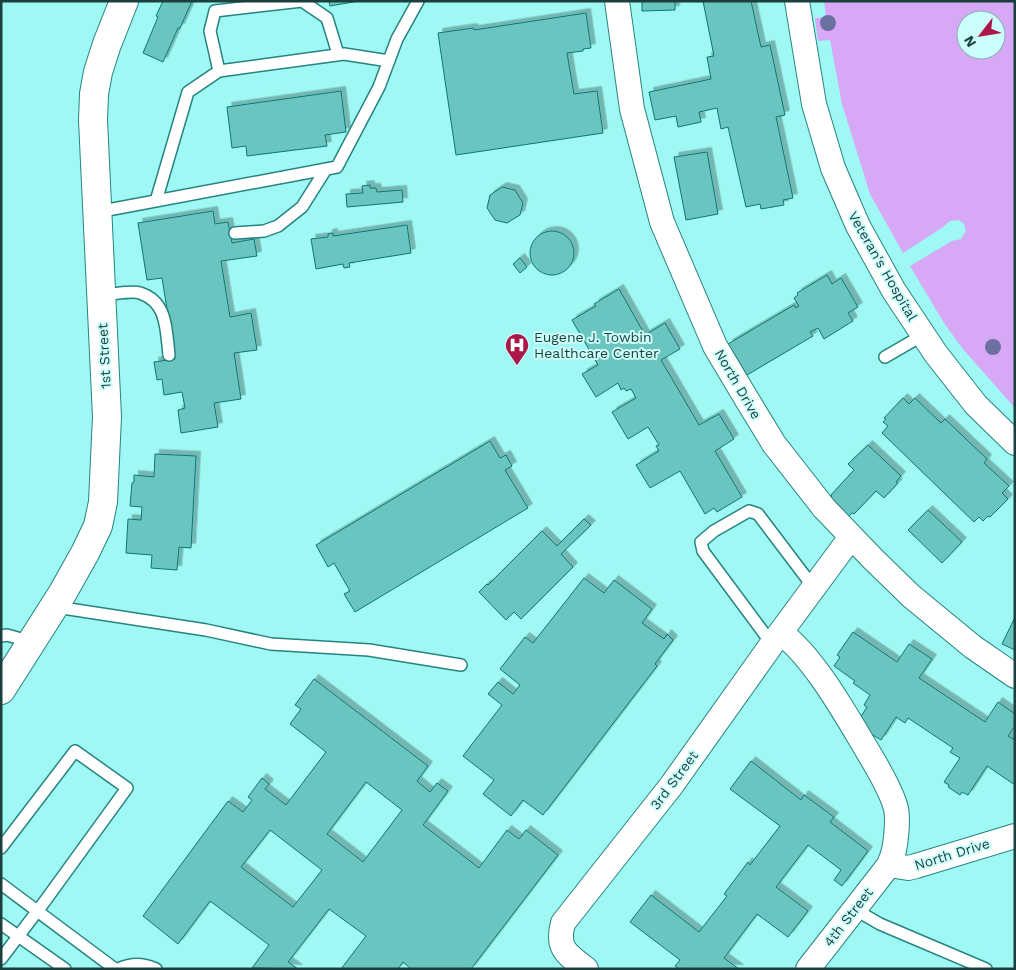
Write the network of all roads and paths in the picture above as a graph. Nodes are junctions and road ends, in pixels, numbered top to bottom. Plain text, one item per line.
1 (124, 1) edge
2 (302, 1) edge
3 (418, 1) edge
4 (616, 1) edge
5 (797, 1) edge
6 (338, 54) junction
7 (389, 61) junction
8 (219, 71) junction
9 (326, 169) junction
10 (156, 201) junction
11 (97, 212) junction
12 (235, 233) dead end
13 (101, 295) junction
14 (923, 335) junction
15 (169, 355) dead end
16 (886, 357) dead end
17 (1015, 442) edge
18 (851, 537) junction
19 (814, 588) junction
20 (54, 607) junction
21 (1, 636) edge
22 (776, 638) junction
23 (32, 642) junction
24 (461, 665) dead end
25 (1015, 676) edge
26 (1, 690) edge
27 (1015, 836) edge
28 (1, 848) edge
29 (889, 865) junction
30 (1, 884) edge
31 (854, 909) junction
32 (38, 911) junction
33 (1, 924) edge
34 (19, 936) junction
35 (1, 959) edge
36 (65, 969) edge
37 (116, 969) edge
38 (156, 969) edge
39 (586, 969) edge
40 (808, 969) edge
41 (986, 969) edge

1 - 11 street, 1st Street
2 - 6 lane
2 - 8 lane
3 - 7 lane
4 - 18 street, North Drive
5 - 14 street, Veteran's Hospital
6 - 7 lane
6 - 8 lane
7 - 9 lane
8 - 10 lane
9 - 10 lane
9 - 12 lane
10 - 11 lane
11 - 13 street, 1st Street
13 - 15 lane
13 - 20 street, 1st Street
14 - 16 lane
14 - 17 street, Veteran's Hospital
18 - 19 street, 3rd Street
18 - 25 street, North Drive
19 - 22 street, 3rd Street
19 - 22 lane
20 - 23 street, 1st Street
20 - 24 lane
21 - 23 lane
22 - 29 street, North Drive
22 - 39 street, 3rd Street
23 - 26 street, 1st Street
27 - 29 street, North Drive
28 - 32 lane
29 - 31 street, 4th Street
30 - 32 lane
31 - 40 street, 4th Street
31 - 41 lane
32 - 34 lane
32 - 37 lane
33 - 34 lane
34 - 35 lane
34 - 36 lane
37 - 38 lane

